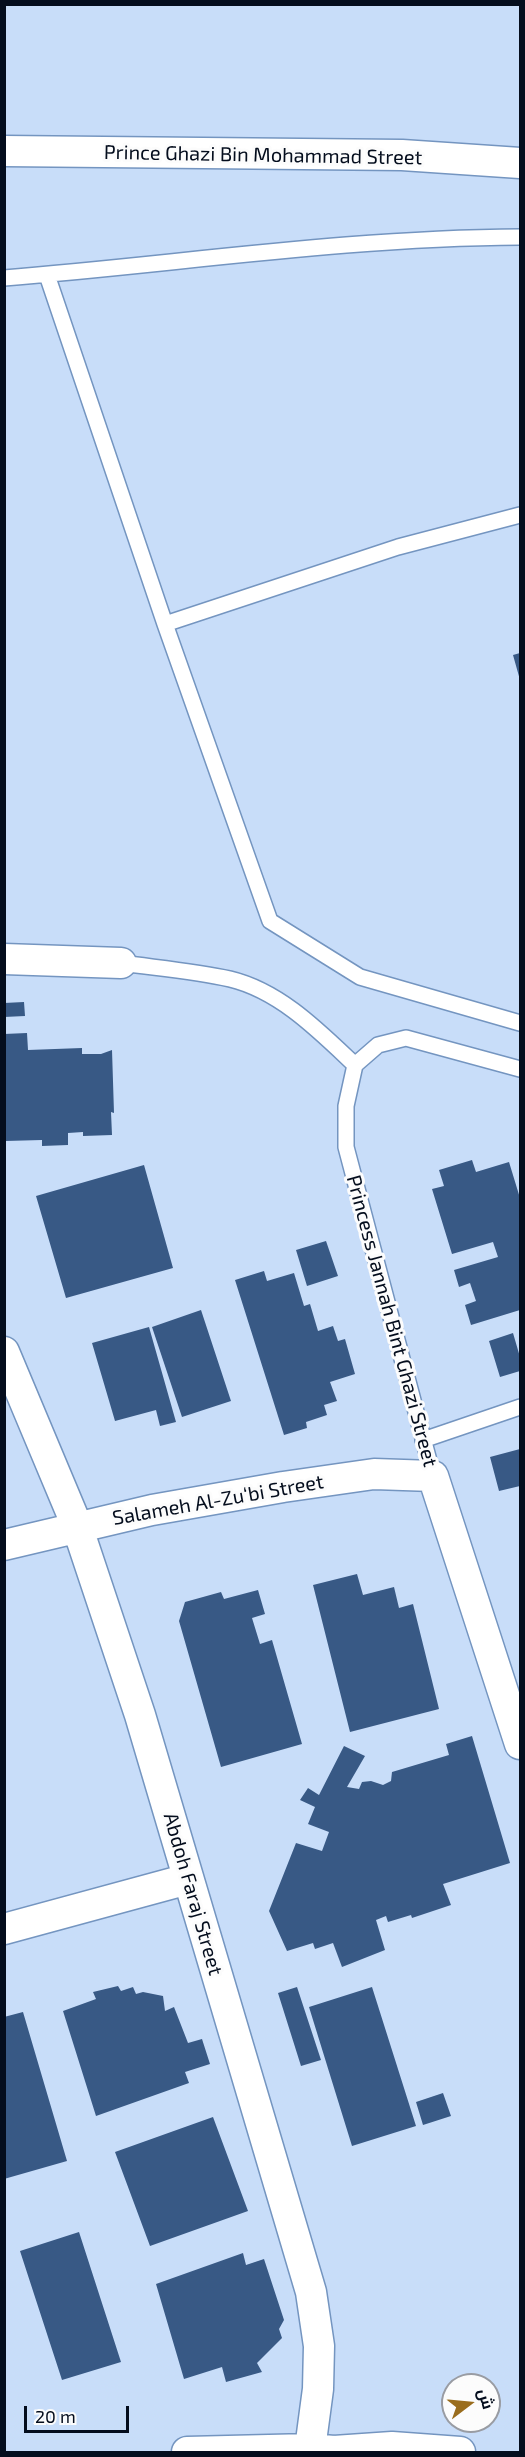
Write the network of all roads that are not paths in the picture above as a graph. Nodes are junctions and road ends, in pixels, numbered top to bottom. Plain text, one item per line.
1 (4, 151) edge
2 (520, 163) edge
3 (520, 237) edge
4 (47, 275) junction
5 (4, 278) edge
6 (520, 515) edge
7 (165, 624) junction
8 (4, 959) edge
9 (121, 963) joint
10 (520, 1023) edge
11 (355, 1065) junction
12 (520, 1069) edge
13 (4, 1352) edge
14 (520, 1407) edge
15 (423, 1440) junction
16 (433, 1476) junction
17 (77, 1526) junction
18 (4, 1545) edge
19 (520, 1744) edge
20 (188, 1879) junction
21 (4, 1929) edge
22 (326, 2451) edge
23 (187, 2452) edge
24 (460, 2452) edge

1 - 2 street, Prince Ghazi Bin Mohammad Street
3 - 4 lane
4 - 5 lane
4 - 7 lane
6 - 7 lane
7 - 10 lane
8 - 9 street
9 - 11 lane
11 - 12 lane
11 - 15 lane, Princess Jannah Bint Ghazi Street
13 - 17 street, Abdoh Faraj Street
14 - 15 lane
15 - 16 lane, Princess Jannah Bint Ghazi Street
16 - 17 street, Salameh Al-Zu‘bi Street
16 - 19 street, Princess Jannah Bint Ghazi Street
17 - 18 street, Salameh Al-Zu‘bi Street
17 - 20 street, Abdoh Faraj Street
20 - 21 street
20 - 22 street, Abdoh Faraj Street
22 - 23 street
22 - 24 street

